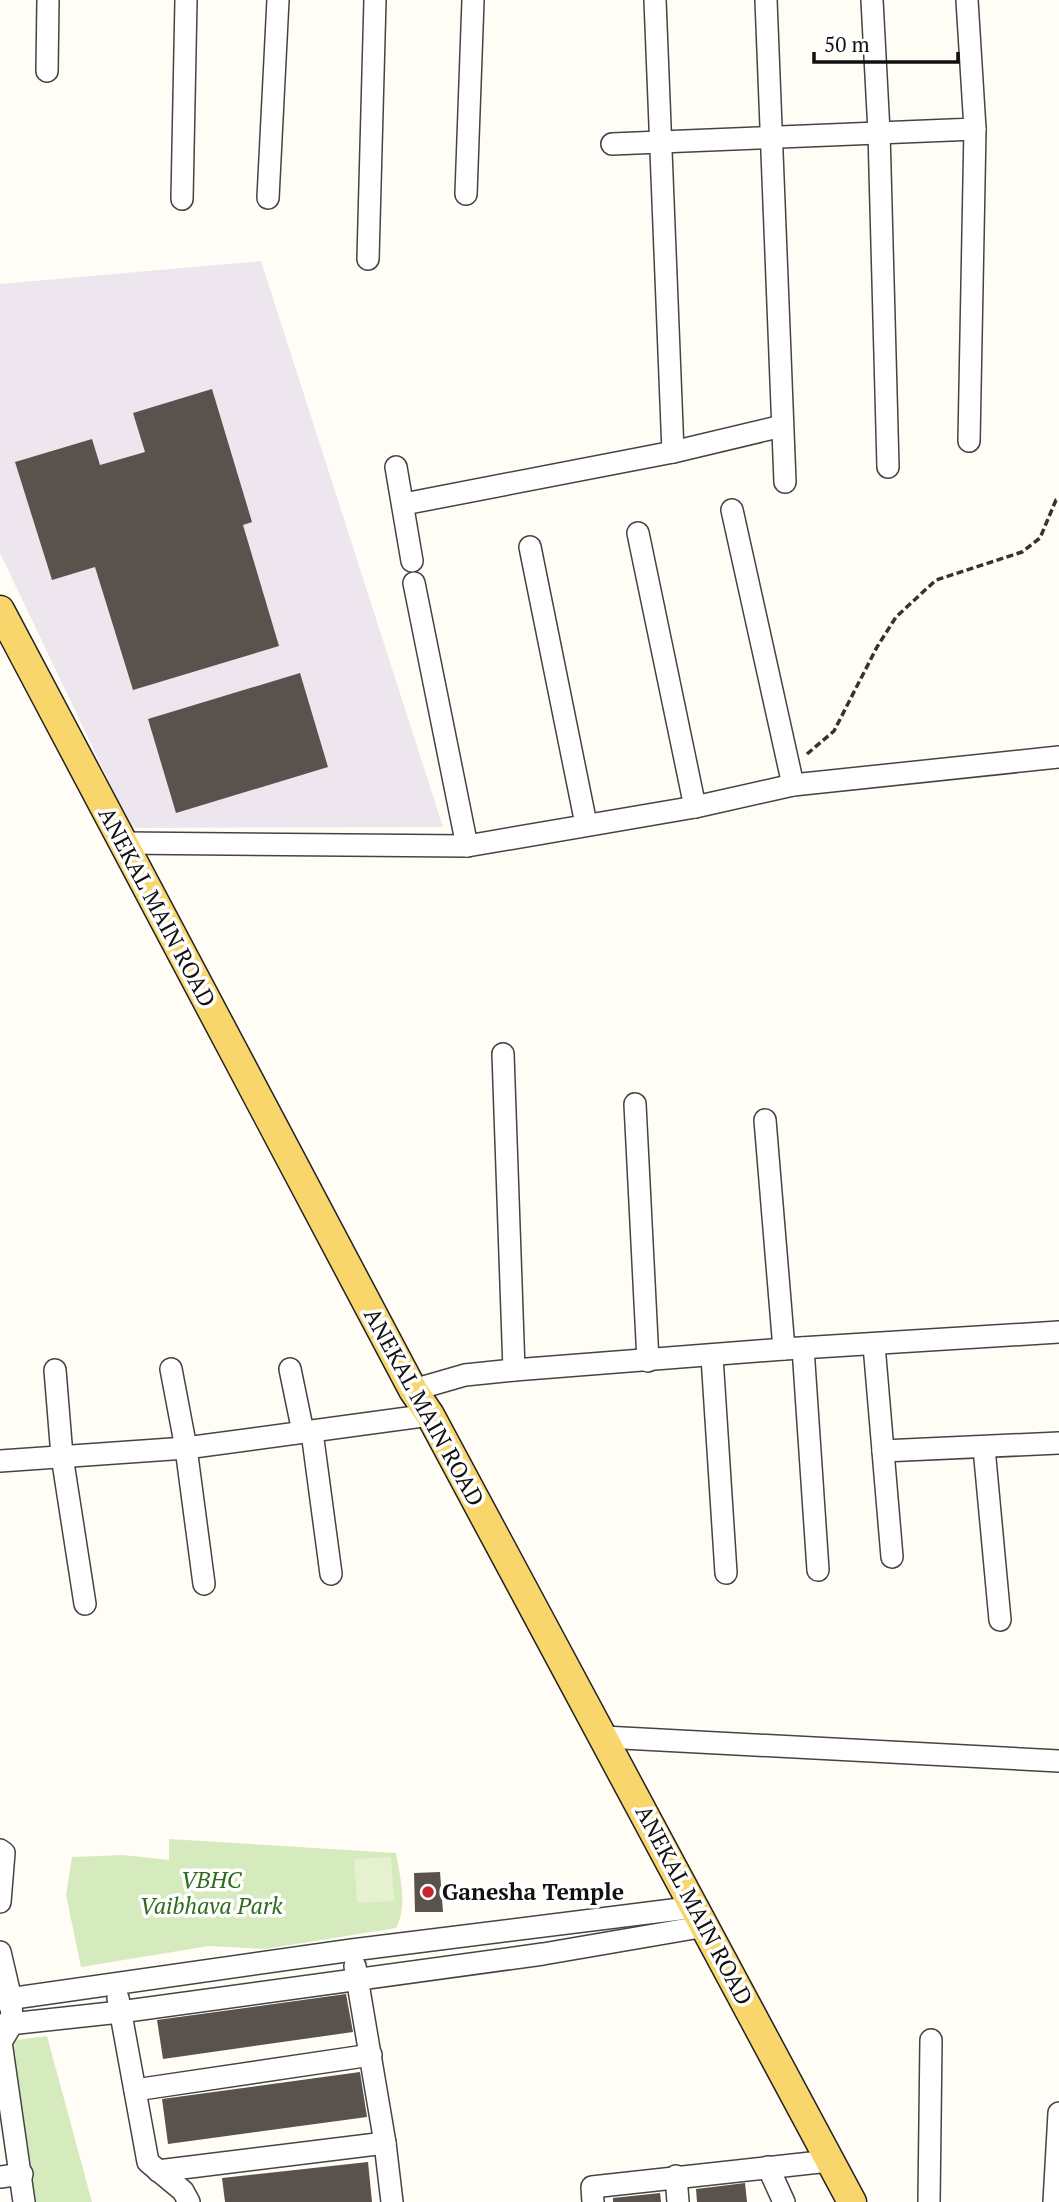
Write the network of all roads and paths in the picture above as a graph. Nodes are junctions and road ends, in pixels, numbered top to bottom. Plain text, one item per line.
1 (48, 0) edge
2 (186, 0) edge
3 (278, 0) edge
4 (375, 0) edge
5 (473, 0) edge
6 (655, 0) edge
7 (766, 0) edge
8 (872, 0) edge
9 (967, 0) edge
10 (47, 71) dead end
11 (975, 129) junction
12 (879, 132) junction
13 (771, 136) junction
14 (660, 143) junction
15 (612, 144) dead end
16 (466, 194) dead end
17 (268, 198) dead end
18 (182, 199) dead end
19 (369, 259) dead end
20 (782, 426) junction
21 (969, 441) dead end
22 (673, 452) junction
23 (396, 467) dead end
24 (888, 467) dead end
25 (785, 482) dead end
26 (1059, 500) edge
27 (404, 504) junction
28 (732, 510) dead end
29 (638, 533) dead end
30 (530, 547) dead end
31 (412, 561) dead end
32 (414, 583) dead end
33 (0, 610) edge
34 (1059, 757) edge
35 (792, 777) junction
36 (695, 807) junction
37 (586, 824) junction
38 (122, 843) junction
39 (467, 846) junction
40 (503, 1054) dead end
41 (635, 1104) dead end
42 (765, 1120) dead end
43 (1059, 1332) edge
44 (874, 1345) junction
45 (793, 1349) junction
46 (712, 1357) junction
47 (648, 1361) junction
48 (171, 1369) dead end
49 (290, 1369) dead end
50 (55, 1370) dead end
51 (514, 1370) junction
52 (413, 1390) junction
53 (430, 1415) junction
54 (308, 1432) junction
55 (1059, 1443) edge
56 (186, 1448) junction
57 (984, 1448) junction
58 (883, 1451) junction
59 (62, 1457) junction
60 (0, 1461) edge
61 (892, 1557) dead end
62 (818, 1570) dead end
63 (726, 1573) dead end
64 (331, 1574) dead end
65 (204, 1584) dead end
66 (85, 1604) dead end
67 (1000, 1620) dead end
68 (604, 1737) junction
69 (1059, 1761) edge
70 (0, 1850) edge
71 (0, 1902) edge
72 (701, 1917) junction
73 (352, 1950) junction
74 (0, 1952) edge
75 (357, 1978) junction
76 (116, 1983) junction
77 (5, 1999) edge
78 (120, 2012) junction
79 (6, 2025) edge
80 (931, 2040) dead end
81 (371, 2055) junction
82 (3, 2089) edge
83 (135, 2090) junction
84 (1059, 2113) edge
85 (385, 2143) junction
86 (829, 2161) junction
87 (763, 2168) junction
88 (158, 2171) junction
89 (22, 2174) junction
90 (676, 2176) junction
91 (0, 2177) edge
92 (186, 2198) edge
93 (24, 2202) edge
94 (392, 2202) edge
95 (593, 2202) edge
96 (678, 2202) edge
97 (784, 2202) edge
98 (852, 2202) edge
99 (929, 2202) edge
100 (1054, 2202) edge

1 - 10 street
2 - 18 street
3 - 17 street
4 - 19 street
5 - 16 street
6 - 14 street
7 - 13 street
8 - 12 street
9 - 11 street
11 - 12 street
11 - 21 street
12 - 13 street
12 - 24 street
13 - 14 street
13 - 20 street
14 - 15 street
14 - 22 street
20 - 22 street
20 - 25 street
22 - 27 street
23 - 27 street
26 - 35 path
27 - 31 street
28 - 35 street
29 - 36 street
30 - 37 street
32 - 39 street
33 - 38 main road, ANEKAL MAIN ROAD
34 - 35 street
35 - 36 street
36 - 37 street
37 - 39 street
38 - 39 street
38 - 52 main road, ANEKAL MAIN ROAD
40 - 51 street
41 - 47 street
42 - 45 street
43 - 44 street
44 - 45 street
44 - 58 street
45 - 46 street
45 - 62 street
46 - 47 street
46 - 63 street
47 - 51 street
48 - 56 street
49 - 54 street
50 - 59 street
51 - 52 street
52 - 53 main road, ANEKAL MAIN ROAD
53 - 54 street
53 - 68 main road, ANEKAL MAIN ROAD
54 - 56 street
54 - 64 street
55 - 57 street
56 - 59 street
56 - 65 street
57 - 58 street
57 - 67 street
58 - 61 street
59 - 60 street
59 - 66 street
68 - 69 street
68 - 72 main road, ANEKAL MAIN ROAD
70 - 71 street
72 - 73 street
72 - 75 street
72 - 86 main road, ANEKAL MAIN ROAD
73 - 75 street
73 - 76 street
74 - 77 street
75 - 78 street
75 - 81 street
76 - 77 street
76 - 78 street
77 - 79 street
78 - 79 street
78 - 83 street
79 - 82 street
80 - 99 street
81 - 83 street
81 - 85 street
82 - 89 street
83 - 88 street
84 - 100 street
85 - 88 street
85 - 94 street
86 - 87 street
86 - 98 main road, ANEKAL MAIN ROAD
87 - 90 street
87 - 97 street
88 - 92 street
89 - 91 street
89 - 93 street
90 - 95 street
90 - 96 street

